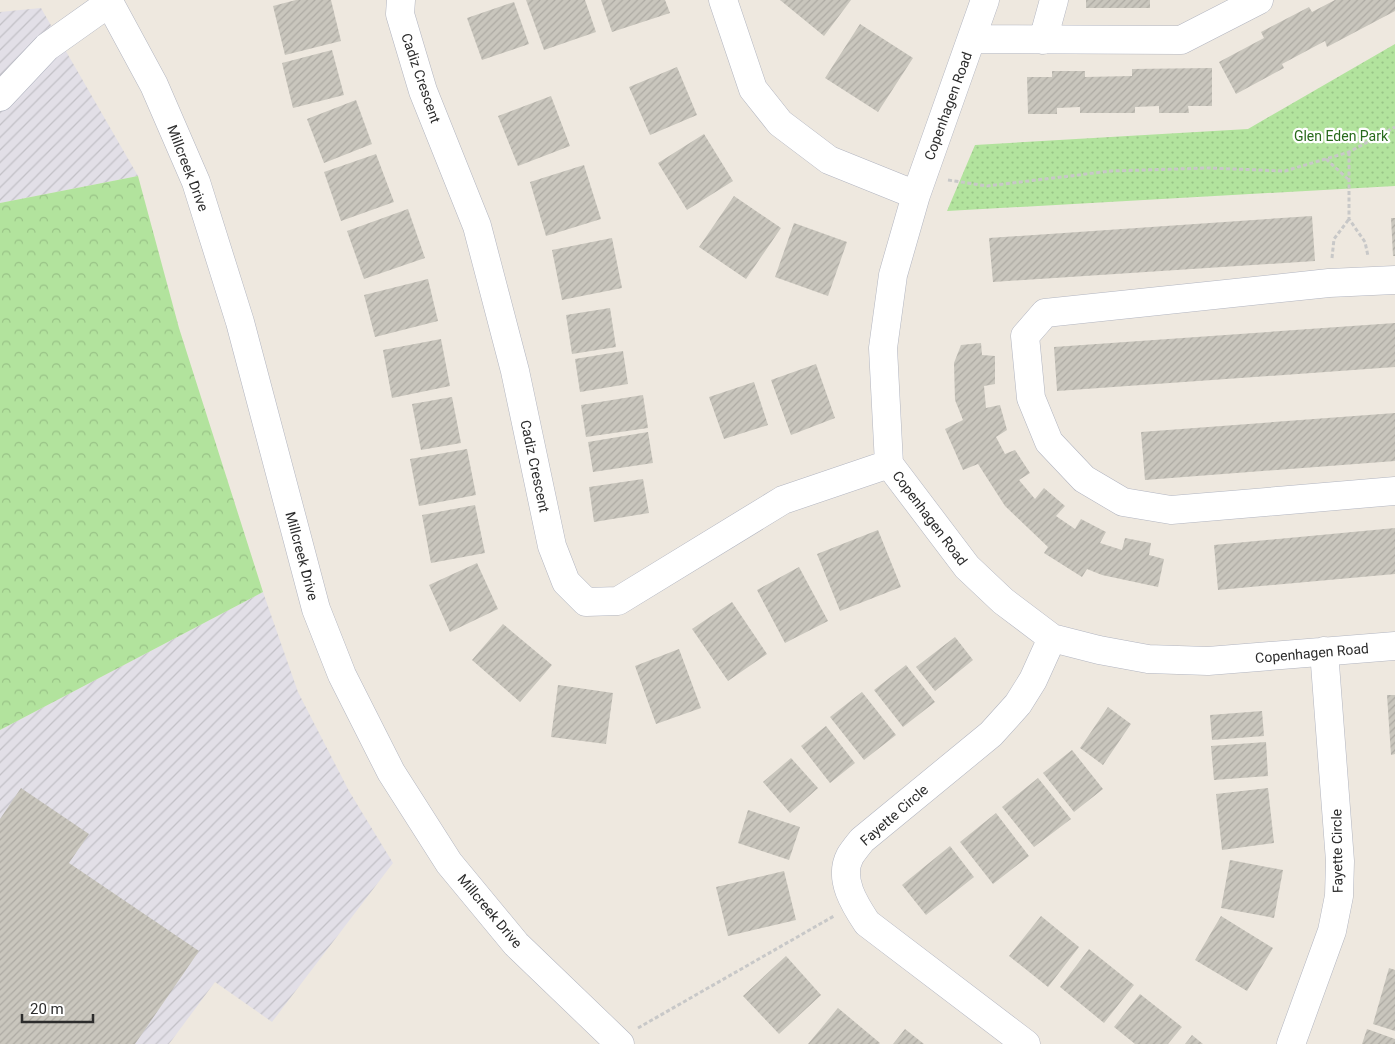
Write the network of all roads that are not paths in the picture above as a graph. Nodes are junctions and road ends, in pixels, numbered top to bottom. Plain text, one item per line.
1 (401, 0) edge
2 (722, 0) edge
3 (985, 0) edge
4 (1054, 0) edge
5 (1259, 0) edge
6 (109, 1) edge
7 (972, 39) junction
8 (1043, 40) junction
9 (0, 97) edge
10 (919, 186) junction
11 (1384, 281) edge
12 (890, 464) junction
13 (1395, 491) edge
14 (1052, 638) junction
15 (1395, 646) edge
16 (1324, 651) junction
17 (618, 1043) edge
18 (1026, 1044) edge
19 (1291, 1044) edge

1 - 12 street, Cadiz Crescent
2 - 10 street
3 - 7 street, Copenhagen Road
4 - 8 street
5 - 8 street
6 - 9 street
6 - 17 street, Millcreek Drive
7 - 8 street
7 - 10 street, Copenhagen Road
10 - 12 street, Copenhagen Road
11 - 13 street
12 - 14 street, Copenhagen Road
14 - 16 street, Copenhagen Road
14 - 18 street, Fayette Circle
15 - 16 street, Copenhagen Road
16 - 19 street, Fayette Circle

